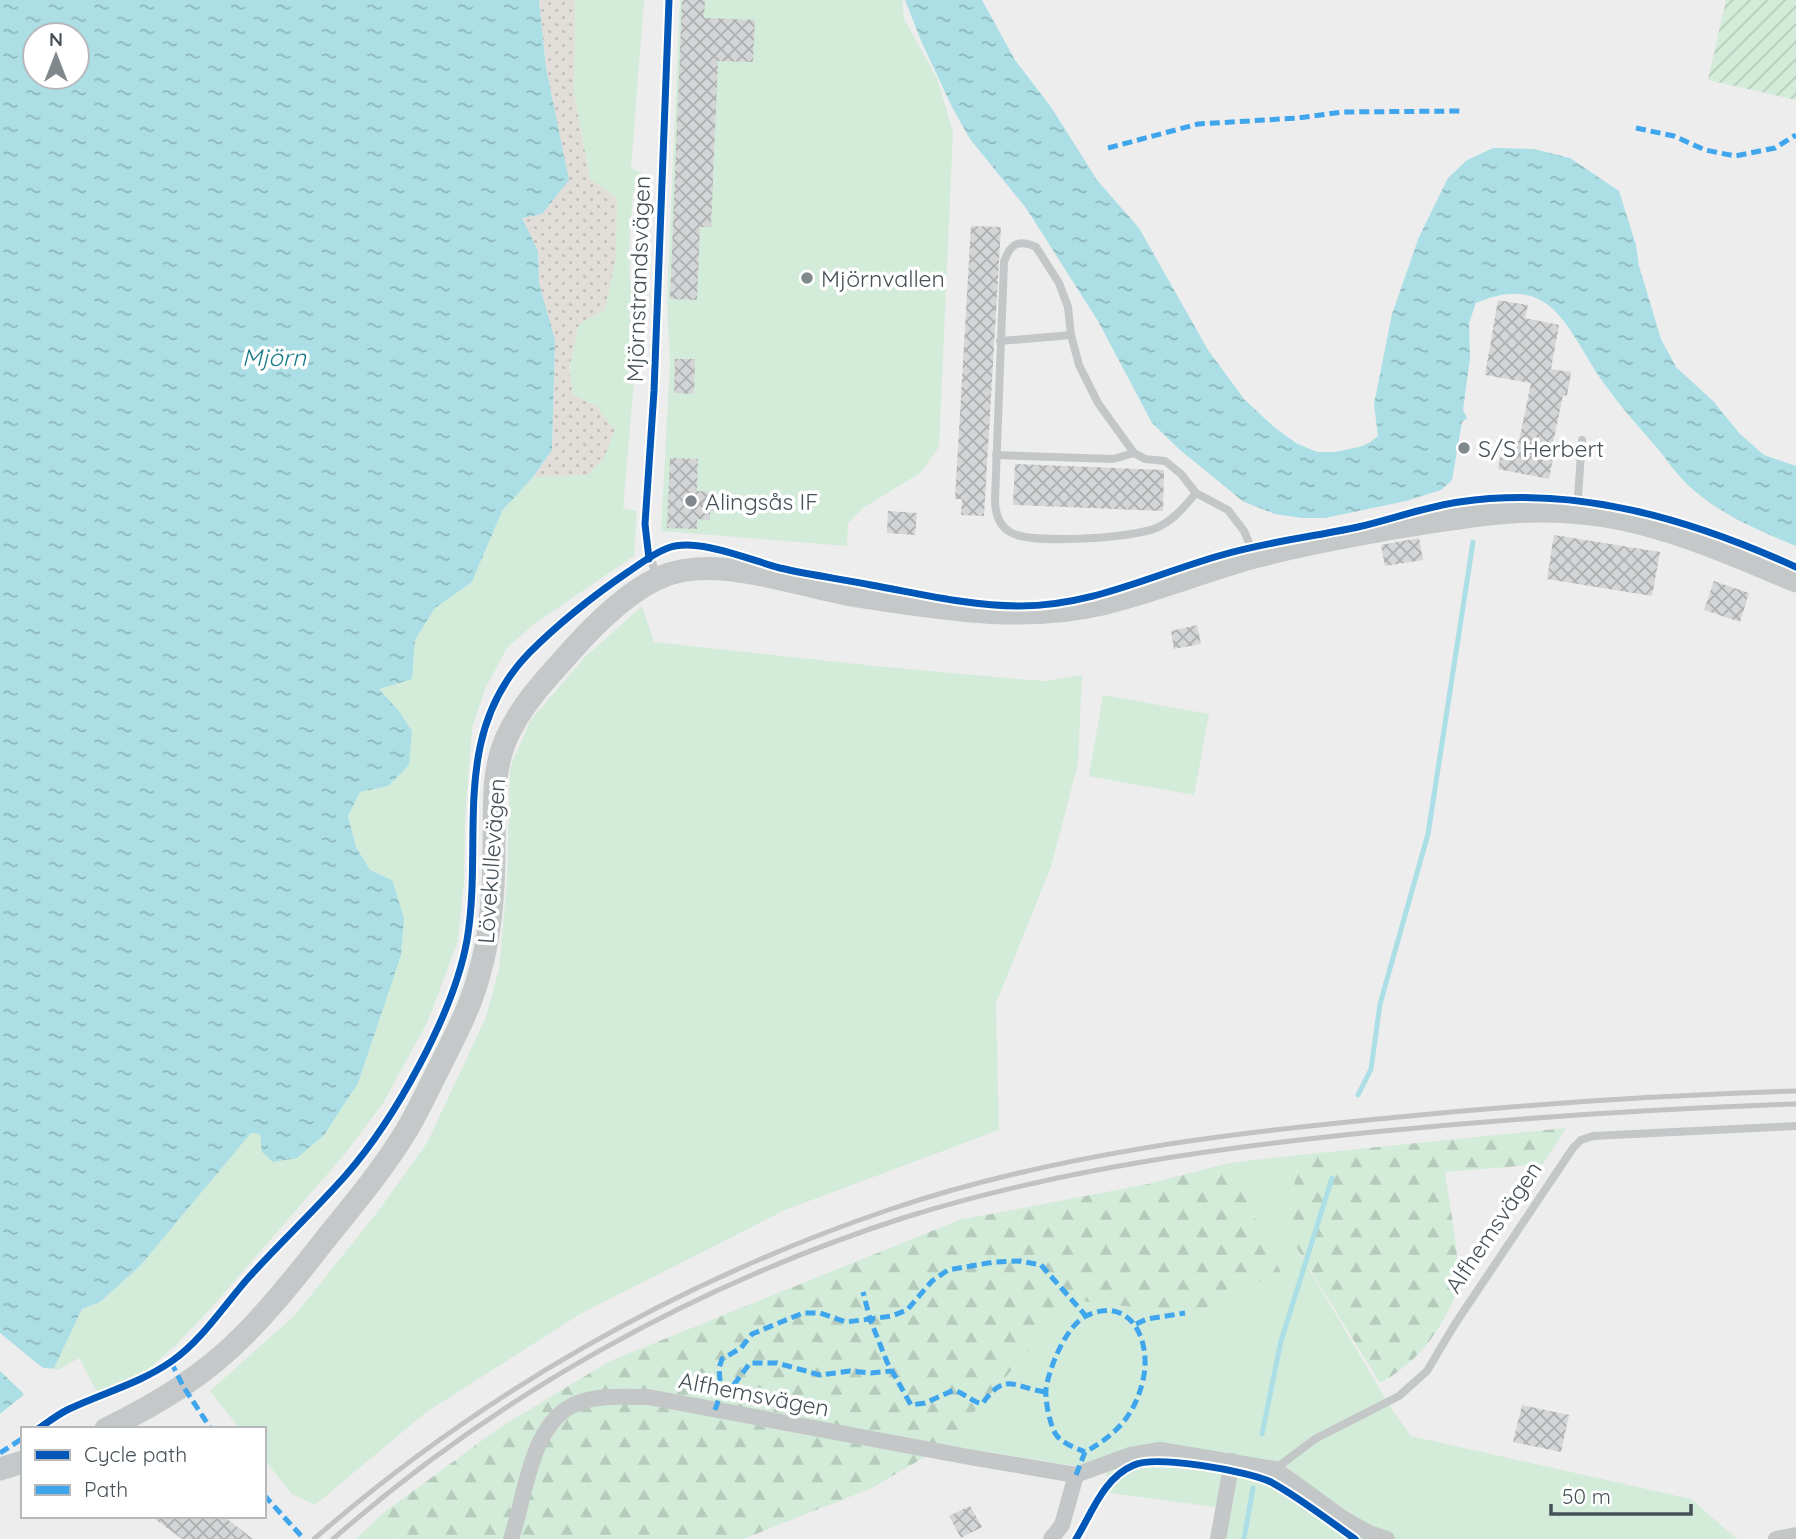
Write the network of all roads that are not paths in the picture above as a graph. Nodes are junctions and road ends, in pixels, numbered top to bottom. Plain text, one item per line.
1 (669, 0) edge
2 (1071, 335) junction
3 (1000, 341) junction
4 (1583, 440) dead end
5 (1134, 453) junction
6 (996, 455) junction
7 (1196, 493) junction
8 (1577, 513) junction
9 (1255, 557) junction
10 (658, 578) junction
11 (1796, 581) edge
12 (1796, 1126) edge
13 (110, 1427) edge
14 (1231, 1461) junction
15 (21, 1463) edge
16 (0, 1469) edge
17 (1275, 1469) junction
18 (1076, 1475) junction
19 (1796, 1535) edge
20 (512, 1539) edge
21 (1051, 1539) edge
22 (1218, 1539) edge
23 (1387, 1539) edge
24 (1776, 1539) edge

1 - 10 lane, Mjörnstrandsvägen
2 - 3 lane
2 - 3 lane
2 - 5 lane
3 - 6 lane
4 - 8 lane
5 - 6 lane
5 - 7 lane
6 - 7 lane
7 - 9 lane
8 - 9 street, Lövekullevägen
8 - 11 street, Lövekullevägen
9 - 10 street, Lövekullevägen
10 - 13 street, Lövekullevägen
12 - 17 lane, Alfhemsvägen
14 - 17 street
14 - 18 street
14 - 22 street
15 - 16 street
17 - 23 street
18 - 20 street, Alfhemsvägen
18 - 21 street
19 - 24 street

